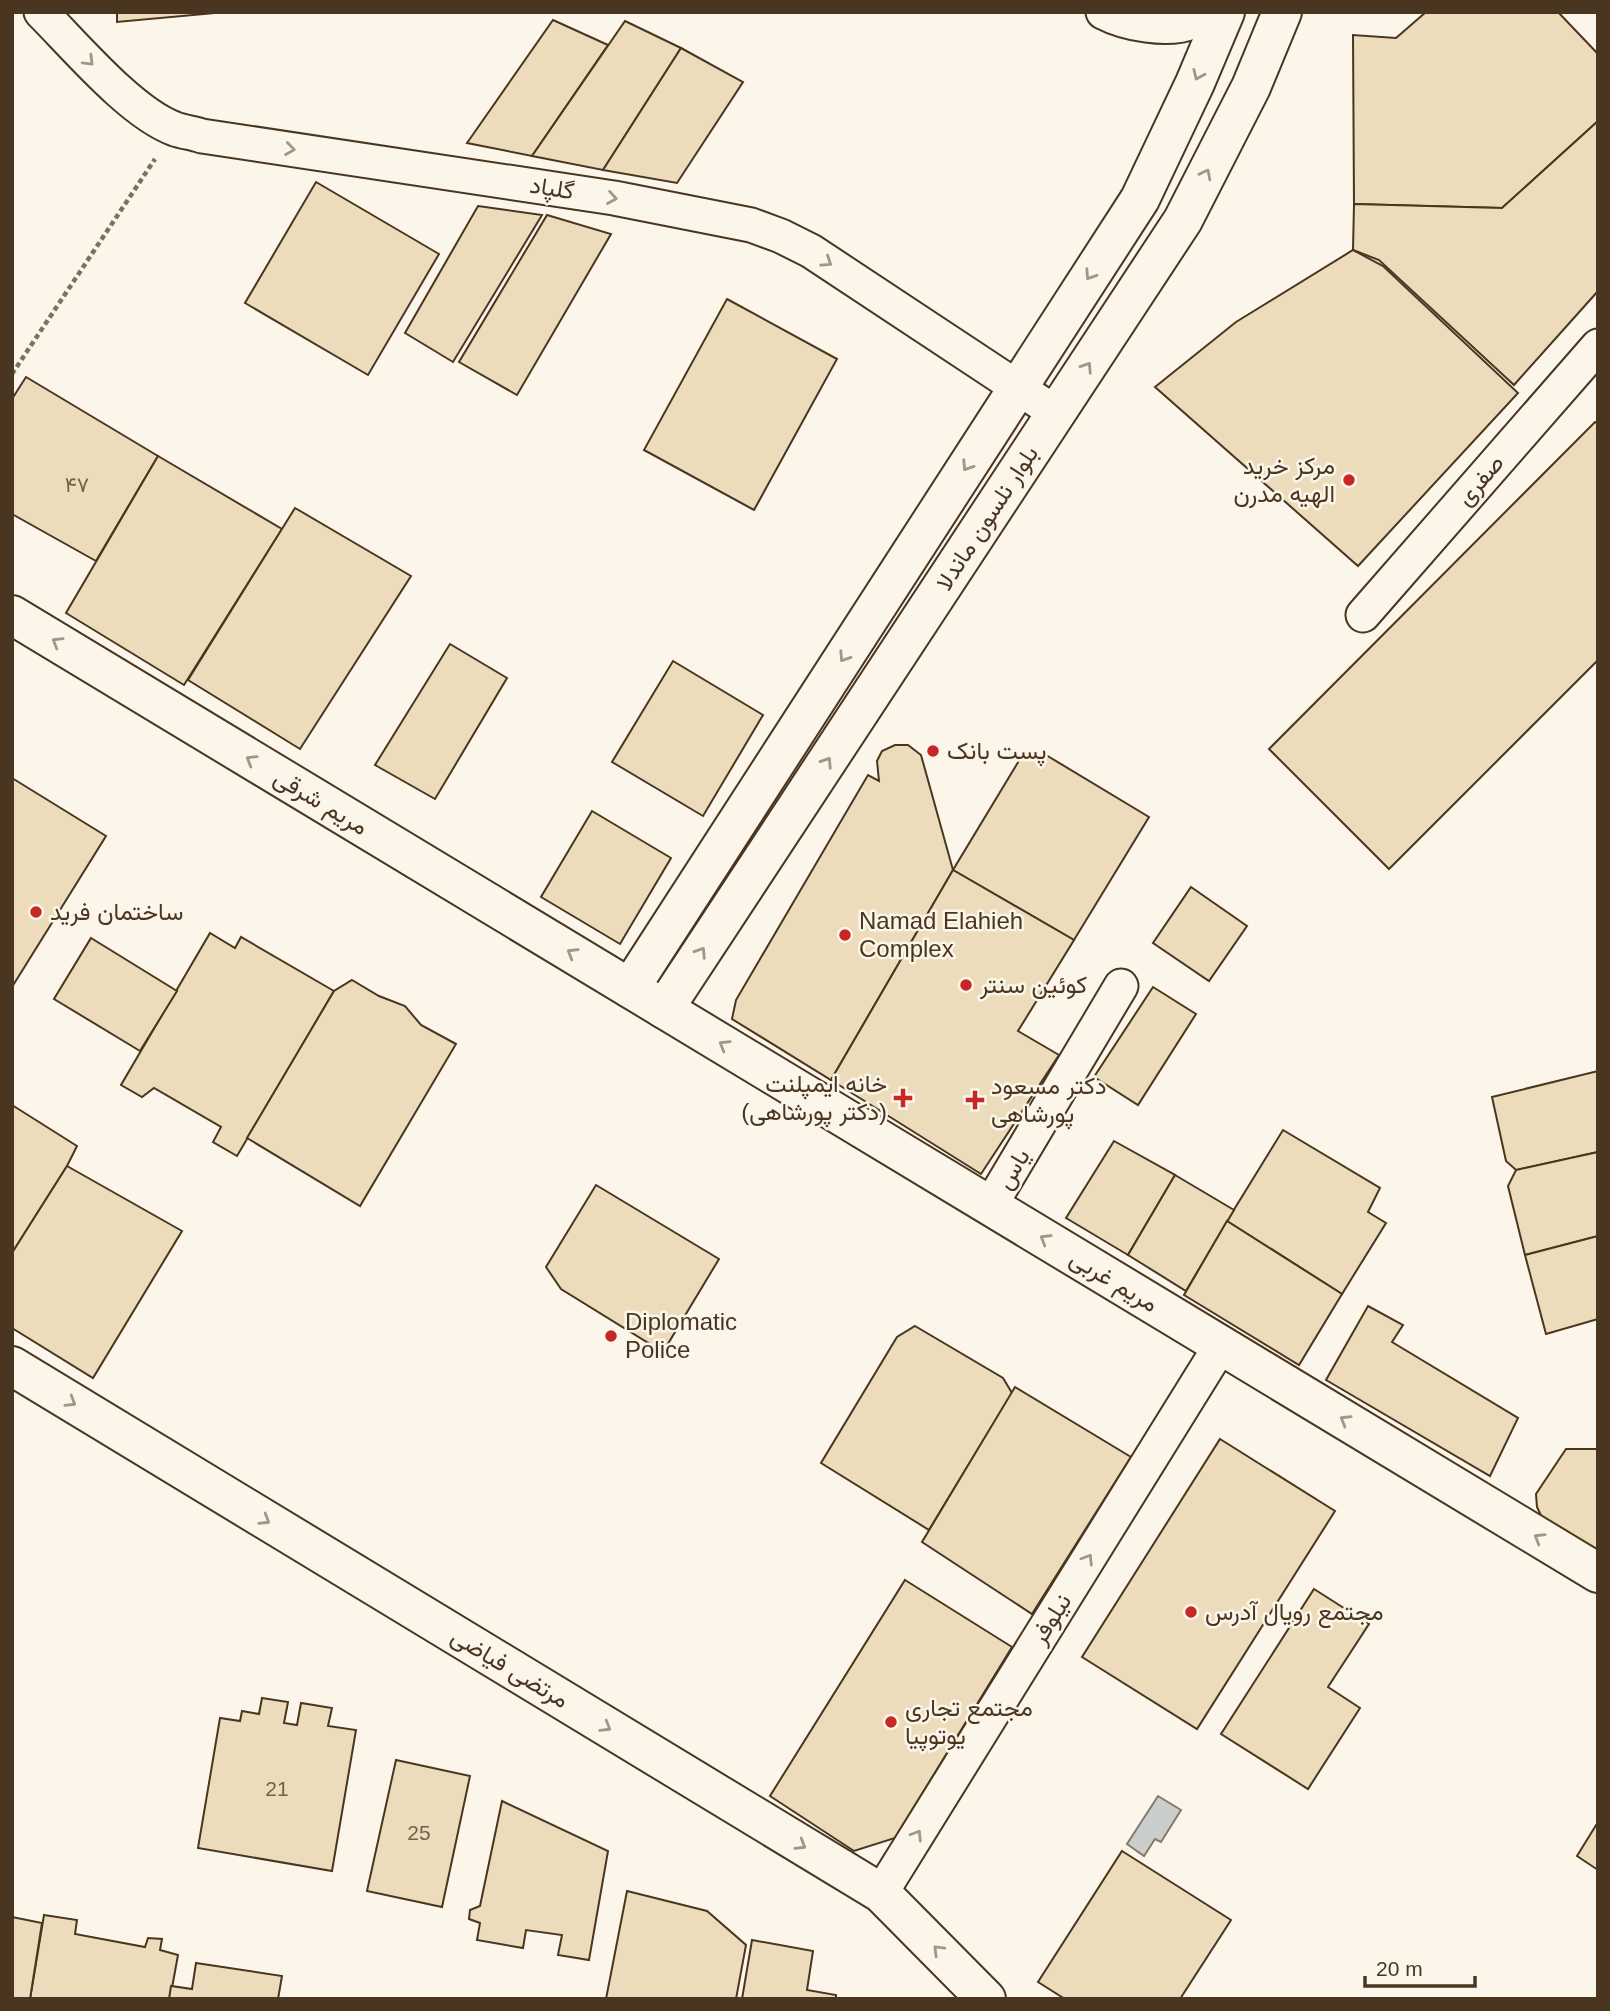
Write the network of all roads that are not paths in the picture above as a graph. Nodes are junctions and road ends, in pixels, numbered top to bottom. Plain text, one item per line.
1 (40, 12) edge
2 (1103, 12) edge
3 (1207, 12) edge
4 (1225, 12) edge
5 (1282, 12) edge
6 (1598, 346) edge
7 (1016, 389) junction
8 (1056, 413) junction
9 (12, 615) edge
10 (1363, 615) dead end
11 (1121, 986) dead end
12 (630, 988) junction
13 (664, 1009) junction
14 (990, 1206) junction
15 (1221, 1345) junction
16 (12, 1366) edge
17 (1598, 1573) edge
18 (881, 1893) junction
19 (986, 1999) edge

1 -> 7 street, گلپاد
2 - 3 street
4 -> 7 main road, بلوار نلسون ماندلا
8 -> 5 main road, بلوار نلسون ماندلا
6 - 10 street, صفری
7 - 8 street, گلپاد
7 -> 12 main road, بلوار نلسون ماندلا
13 -> 8 main road, بلوار نلسون ماندلا
12 -> 9 main road, مریم شرقی
11 - 14 street, یاس
12 - 13 main road, مریم غربی
14 -> 13 main road, مریم غربی
15 -> 14 main road, مریم غربی
17 -> 15 main road, مریم غربی
18 -> 15 street, نیلوفر
16 -> 18 main road, مرتضی فیاضی
19 -> 18 main road, مرتضی فیاضی

